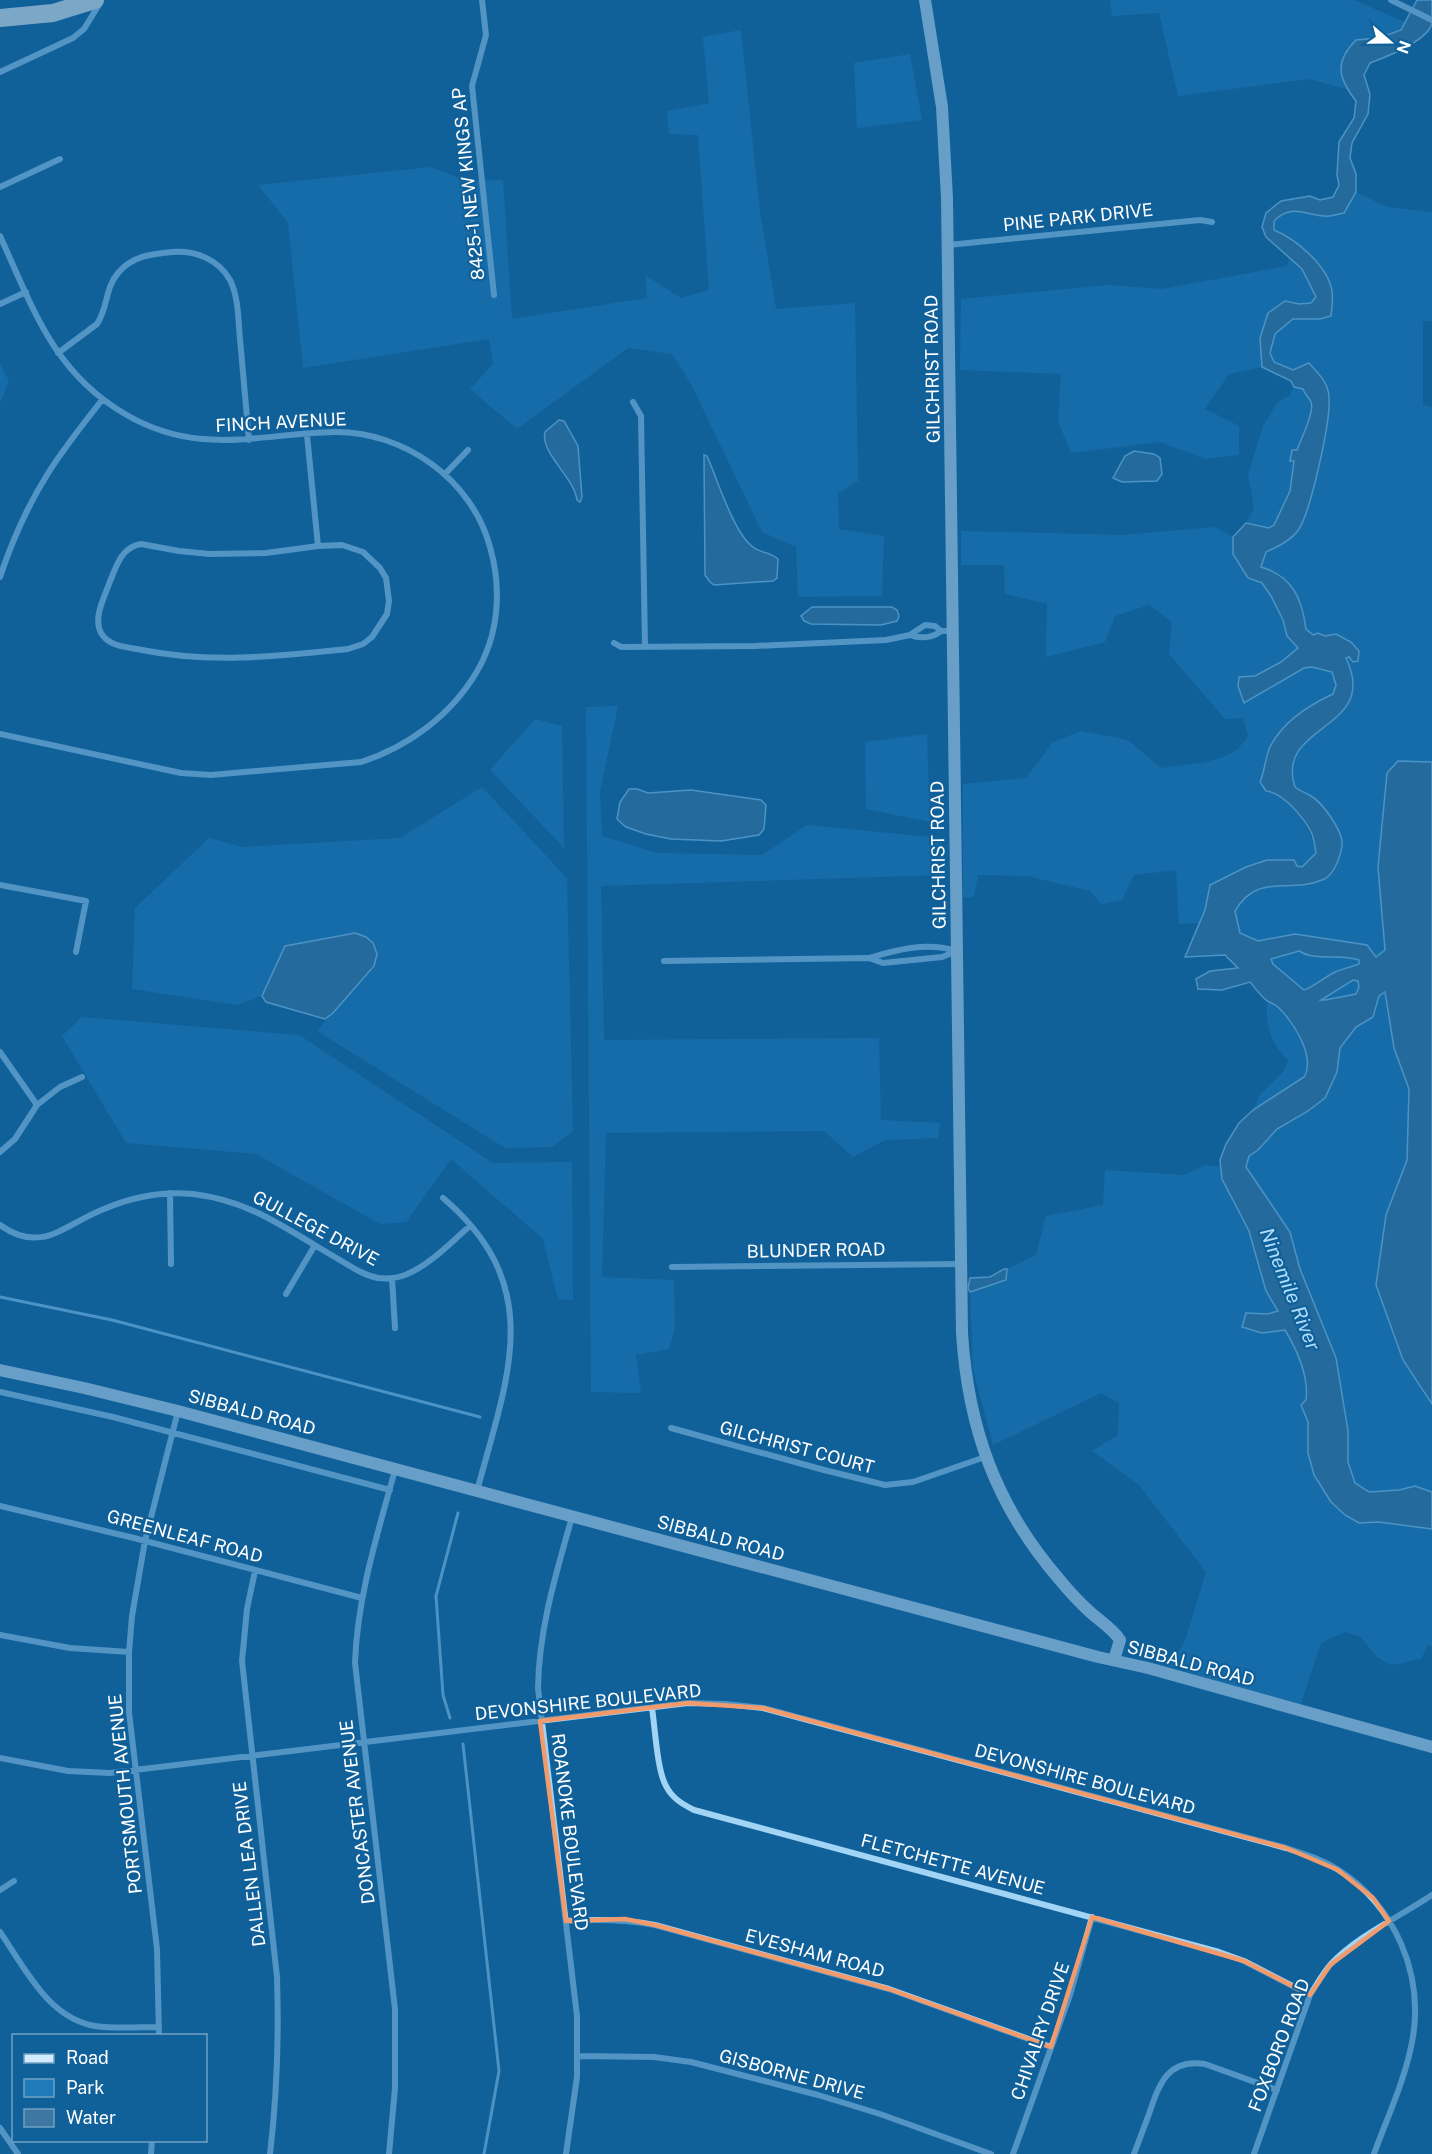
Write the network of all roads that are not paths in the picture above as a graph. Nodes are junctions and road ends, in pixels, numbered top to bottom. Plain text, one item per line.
1 (95, 0) edge
2 (102, 0) edge
3 (482, 0) edge
4 (925, 0) edge
5 (1392, 0) edge
6 (0, 18) edge
7 (1432, 20) edge
8 (0, 72) edge
9 (60, 159) dead end
10 (0, 187) edge
11 (1212, 222) dead end
12 (0, 236) edge
13 (948, 245) junction
14 (26, 292) junction
15 (495, 295) dead end
16 (0, 304) edge
17 (58, 353) junction
18 (102, 399) junction
19 (633, 402) dead end
20 (307, 435) junction
21 (249, 440) junction
22 (468, 450) dead end
23 (445, 474) junction
24 (318, 546) junction
25 (0, 577) edge
26 (947, 631) junction
27 (910, 635) junction
28 (614, 643) dead end
29 (645, 646) junction
30 (0, 734) edge
31 (0, 885) edge
32 (957, 951) junction
33 (76, 952) dead end
34 (869, 958) junction
35 (664, 961) dead end
36 (0, 1052) edge
37 (82, 1077) dead end
38 (37, 1105) junction
39 (0, 1152) edge
40 (170, 1193) junction
41 (442, 1198) dead end
42 (0, 1225) edge
43 (470, 1226) junction
44 (315, 1245) junction
45 (171, 1264) dead end
46 (961, 1264) junction
47 (672, 1267) dead end
48 (392, 1278) junction
49 (286, 1294) dead end
50 (395, 1328) dead end
51 (0, 1370) edge
52 (0, 1392) edge
53 (178, 1411) junction
54 (671, 1428) dead end
55 (173, 1433) junction
56 (985, 1457) junction
57 (395, 1470) junction
58 (390, 1490) junction
59 (477, 1491) junction
60 (0, 1506) edge
61 (572, 1517) junction
62 (145, 1541) junction
63 (255, 1571) junction
64 (362, 1598) junction
65 (0, 1635) edge
66 (129, 1652) junction
67 (1114, 1660) junction
68 (652, 1707) junction
69 (540, 1721) junction
70 (364, 1742) junction
71 (1432, 1747) edge
72 (251, 1756) junction
73 (0, 1758) edge
74 (135, 1771) junction
75 (14, 1881) dead end
76 (0, 1890) edge
77 (1432, 1895) edge
78 (1092, 1917) junction
79 (566, 1921) junction
80 (1389, 1921) junction
81 (0, 1932) edge
82 (1311, 1995) junction
83 (159, 2027) junction
84 (159, 2034) edge
85 (1051, 2047) junction
86 (578, 2056) junction
87 (1277, 2090) junction
88 (0, 2128) edge
89 (18, 2154) edge
90 (270, 2154) edge
91 (388, 2154) edge
92 (566, 2154) edge
93 (991, 2154) edge
94 (1013, 2154) edge
95 (1134, 2154) edge
96 (1254, 2154) edge
97 (1374, 2154) edge

1 - 6 highway
2 - 8 street
3 - 15 street, 8425-1 NEW KINGS AP
4 - 13 street, GILCHRIST ROAD
5 - 7 street
9 - 10 street
11 - 13 street, PINE PARK DRIVE
12 - 14 street, FINCH AVENUE
13 - 26 street, GILCHRIST ROAD
14 - 16 street
14 - 17 street, FINCH AVENUE
17 - 18 street, FINCH AVENUE
17 - 21 street
18 - 21 street, FINCH AVENUE
18 - 25 street
19 - 29 street
20 - 21 street, FINCH AVENUE
20 - 23 street, FINCH AVENUE
20 - 24 street
22 - 23 street
23 - 30 street, FINCH AVENUE
24 - 24 street
26 - 27 street
26 - 27 street
26 - 32 street, GILCHRIST ROAD
27 - 29 street
28 - 29 street
31 - 33 street
32 - 34 street
32 - 34 street
32 - 46 street, GILCHRIST ROAD
34 - 35 street
36 - 38 street
37 - 38 street
38 - 39 street
40 - 42 street, GULLEGE DRIVE
40 - 44 street, GULLEGE DRIVE
40 - 45 street
41 - 43 street
43 - 48 street, GULLEGE DRIVE
43 - 59 street
44 - 48 street, GULLEGE DRIVE
44 - 49 street
46 - 47 street, BLUNDER ROAD
46 - 56 street, GILCHRIST ROAD
48 - 50 street
51 - 53 street, SIBBALD ROAD
52 - 55 street
53 - 55 street, PORTSMOUTH AVENUE
53 - 57 street, SIBBALD ROAD
54 - 56 street, GILCHRIST COURT
55 - 58 street
55 - 62 street, PORTSMOUTH AVENUE
56 - 67 street, GILCHRIST ROAD
57 - 58 street, DONCASTER AVENUE
57 - 59 street, SIBBALD ROAD
58 - 64 street, DONCASTER AVENUE
59 - 61 street, SIBBALD ROAD
60 - 62 street, GREENLEAF ROAD
61 - 67 street, SIBBALD ROAD
61 - 69 street, ROANOKE BOULEVARD
62 - 63 street, GREENLEAF ROAD
62 - 66 street, PORTSMOUTH AVENUE
63 - 64 street, GREENLEAF ROAD
63 - 72 street, DALLEN LEA DRIVE
64 - 70 street, DONCASTER AVENUE
65 - 66 street
66 - 74 street, PORTSMOUTH AVENUE
67 - 71 street, SIBBALD ROAD
68 - 69 street, DEVONSHIRE BOULEVARD
68 - 78 street, FLETCHETTE AVENUE
68 - 80 street, DEVONSHIRE BOULEVARD
69 - 70 street, DEVONSHIRE BOULEVARD
69 - 79 street, ROANOKE BOULEVARD
70 - 72 street, DEVONSHIRE BOULEVARD
70 - 91 street, DONCASTER AVENUE
72 - 74 street, DEVONSHIRE BOULEVARD
72 - 90 street, DALLEN LEA DRIVE
73 - 74 street, DEVONSHIRE BOULEVARD
74 - 83 street, PORTSMOUTH AVENUE
75 - 76 street
77 - 80 street, FOXBORO ROAD
78 - 82 street, FLETCHETTE AVENUE
78 - 85 street, CHIVALRY DRIVE
79 - 85 street, EVESHAM ROAD
79 - 86 street, ROANOKE BOULEVARD
80 - 82 street, FOXBORO ROAD
80 - 97 street, DEVONSHIRE BOULEVARD
81 - 83 street
82 - 87 street, FOXBORO ROAD
83 - 84 street, PORTSMOUTH AVENUE
85 - 94 street, CHIVALRY DRIVE
86 - 92 street, ROANOKE BOULEVARD
86 - 93 street, GISBORNE DRIVE
87 - 95 street
87 - 96 street, FOXBORO ROAD
88 - 89 street

